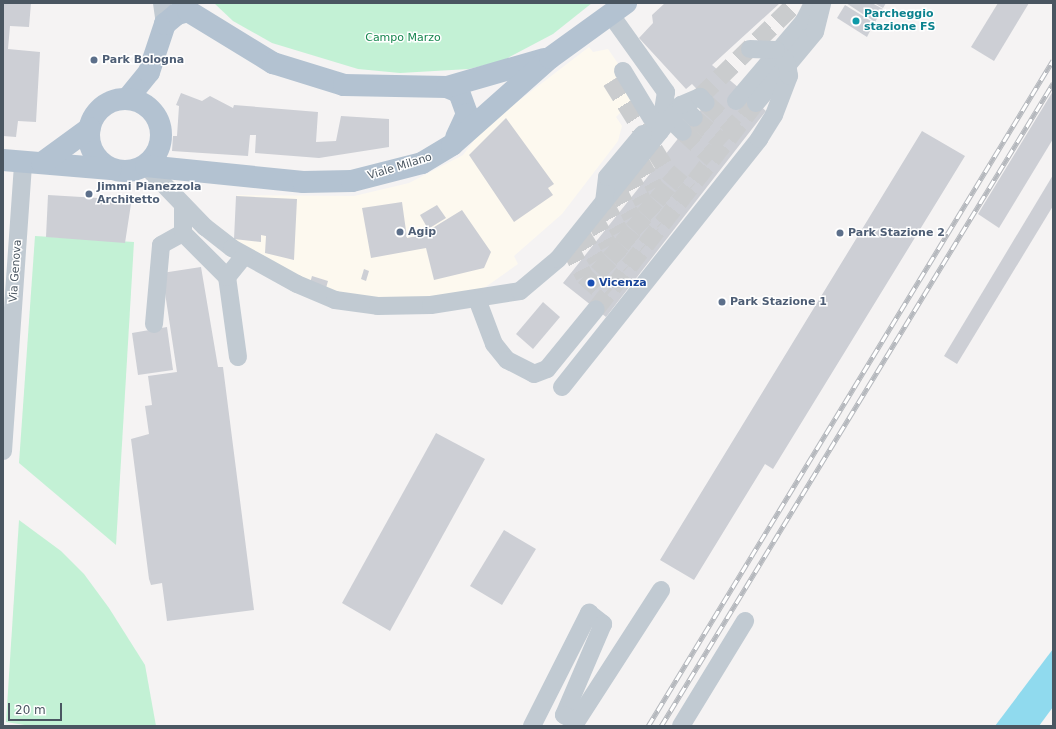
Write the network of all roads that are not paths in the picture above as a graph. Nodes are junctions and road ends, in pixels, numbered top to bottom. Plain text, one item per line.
1 (162, 3) edge
2 (813, 3) edge
3 (822, 3) edge
4 (618, 9) edge
5 (198, 12) edge
6 (165, 24) junction
7 (750, 48) dead end
8 (782, 56) junction
9 (550, 58) junction
10 (623, 71) dead end
11 (447, 87) junction
12 (128, 98) junction
13 (703, 100) tunnel mouth
14 (736, 101) tunnel mouth
15 (756, 103) tunnel mouth
16 (664, 123) junction
17 (689, 125) tunnel mouth
18 (90, 128) junction
19 (452, 145) junction
20 (23, 161) edge
21 (146, 166) junction
22 (111, 169) junction
23 (183, 205) junction
24 (183, 234) junction
25 (244, 256) junction
26 (227, 277) junction
27 (477, 299) junction
28 (596, 309) tunnel mouth
29 (154, 324) dead end
30 (238, 357) dead end
31 (562, 387) dead end
32 (5, 424) edge
33 (3, 452) edge
34 (661, 590) dead end
35 (745, 621) dead end
36 (532, 726) edge
37 (681, 726) edge

1 - 6 street
2 - 8 street
3 - 8 street
4 - 9 main road, Viale Milano
4 - 16 street
5 - 6 main road
5 - 11 main road
6 - 12 main road
7 - 8 street
8 - 14 street
8 - 15 street
8 - 31 street
9 - 11 main road
9 - 19 main road, Viale Milano
10 - 16 street
11 - 19 main road
12 - 18 main road
12 - 21 main road
13 - 16 street
16 - 17 street
16 - 27 street
18 - 20 main road
18 - 22 main road
19 - 21 main road, Viale Milano
20 - 22 main road
20 - 32 street, Via Genova
21 - 22 main road
21 - 23 street
23 - 24 street
23 - 25 street
24 - 26 street
24 - 29 street
25 - 26 street
25 - 27 street
26 - 30 street
27 - 28 street
32 - 33 street, Via Genova
34 - 36 street
35 - 37 street

